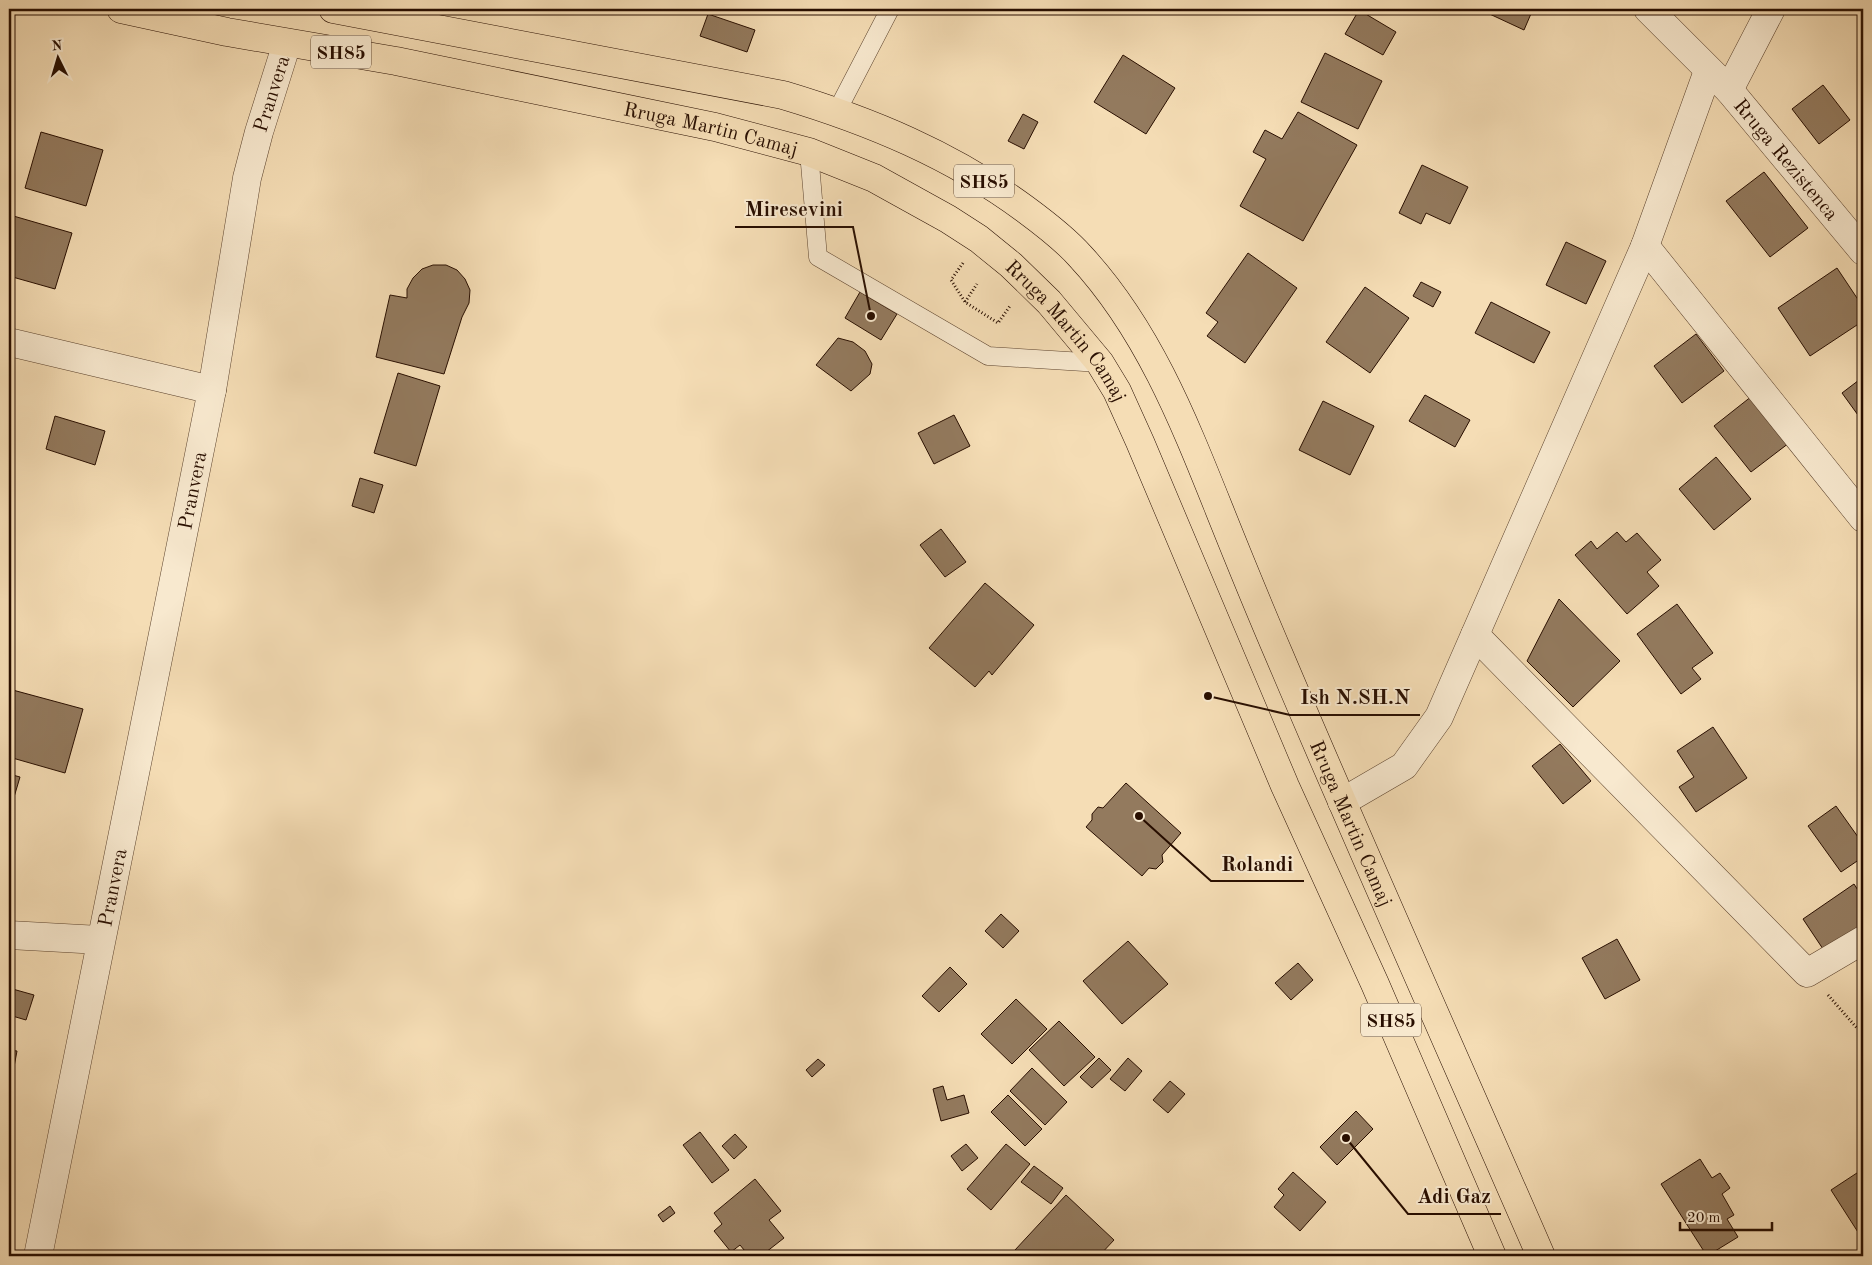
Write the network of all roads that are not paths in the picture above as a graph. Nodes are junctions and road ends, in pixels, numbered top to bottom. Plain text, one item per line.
1 (121, 9) edge
2 (333, 9) edge
3 (890, 9) edge
4 (1648, 9) edge
5 (1771, 9) edge
6 (287, 43) junction
7 (1708, 71) junction
8 (1728, 90) junction
9 (837, 111) junction
10 (809, 152) junction
11 (1645, 246) junction
12 (1863, 250) edge
13 (9, 342) edge
14 (1100, 363) junction
15 (212, 390) junction
16 (1863, 518) edge
17 (1475, 635) junction
18 (1342, 802) junction
19 (9, 935) edge
20 (100, 940) junction
21 (1863, 940) edge
22 (38, 1256) edge
23 (1492, 1256) edge
24 (1541, 1256) edge

1 - 6 highway, Rruga Martin Camaj / SH85
2 - 9 highway, Rruga Martin Camaj / SH85
3 - 9 lane
4 - 7 street
5 - 8 street
6 - 10 highway, Rruga Martin Camaj / SH85
6 - 15 street, Pranvera
7 - 8 street, Rruga Rezistenca
7 - 11 street
8 - 12 street, Rruga Rezistenca
9 - 18 highway, Rruga Martin Camaj / SH85
10 - 14 highway, Rruga Martin Camaj / SH85
10 - 14 lane
11 - 16 street
11 - 17 street
13 - 15 street
14 - 23 highway, Rruga Martin Camaj / SH85
15 - 20 street, Pranvera
17 - 18 street
17 - 21 street
18 - 24 highway, Rruga Martin Camaj / SH85
19 - 20 street, Pranvera
20 - 22 street, Pranvera

